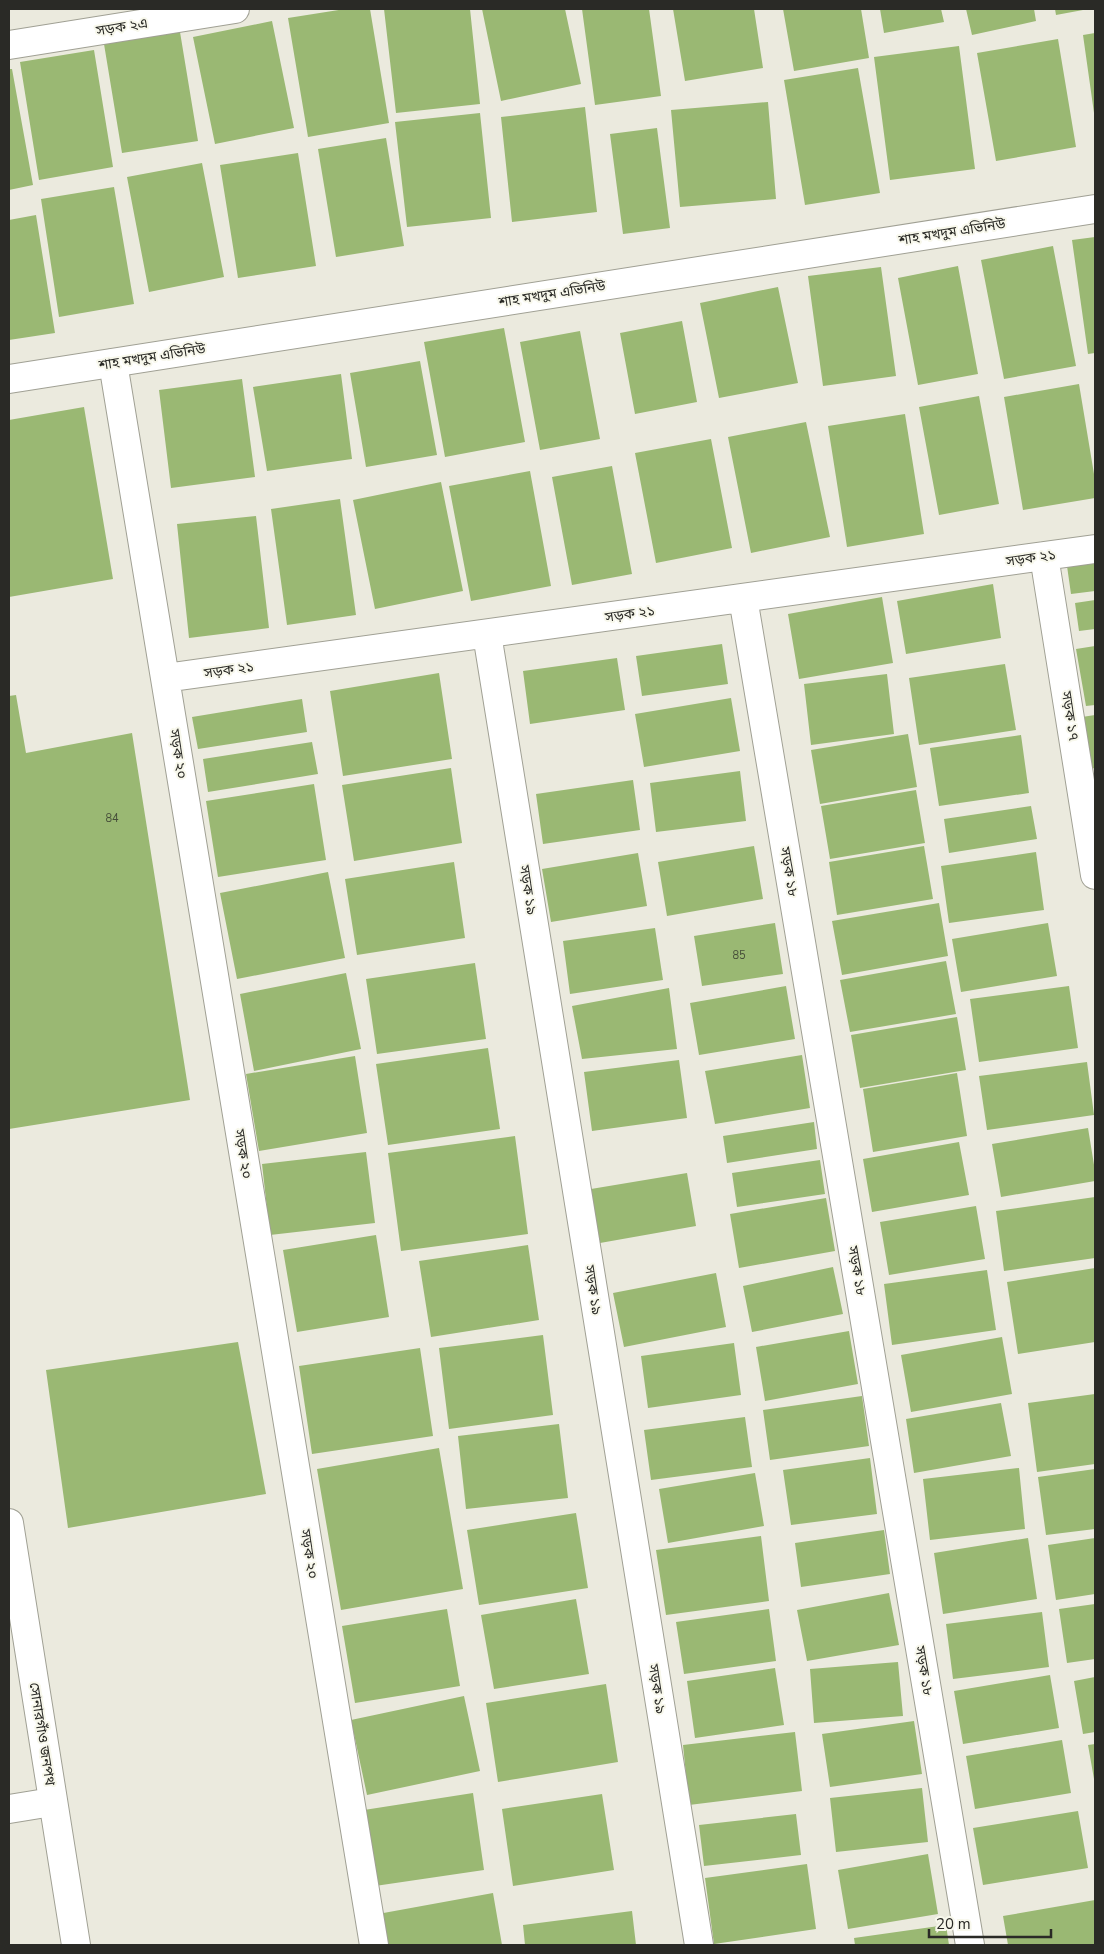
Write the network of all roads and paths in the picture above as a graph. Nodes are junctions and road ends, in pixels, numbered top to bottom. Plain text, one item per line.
1 (235, 9) edge
2 (140, 16) edge
3 (9, 45) edge
4 (1095, 209) edge
5 (113, 363) junction
6 (9, 379) edge
7 (1095, 549) edge
8 (1044, 556) junction
9 (743, 598) junction
10 (486, 634) junction
11 (165, 678) junction
12 (1095, 875) edge
13 (9, 1523) edge
14 (52, 1802) junction
15 (9, 1809) edge
16 (76, 1945) edge
17 (374, 1945) edge
18 (699, 1945) edge
19 (970, 1945) edge

1 - 2 street, সড়ক ২এ
2 - 3 street, সড়ক ২এ
4 - 5 street, শাহ মখদুম এভিনিউ
5 - 6 street, শাহ মখদুম এভিনিউ
5 - 11 street, সড়ক ২০
7 - 8 street, সড়ক ২১
8 - 9 street, সড়ক ২১
8 - 12 street, সড়ক ১৭
9 - 10 street, সড়ক ২১
9 - 19 street, সড়ক ১৮
10 - 11 street, সড়ক ২১
10 - 18 street, সড়ক ১৯
11 - 17 street, সড়ক ২০
13 - 14 street, সোনারগাঁও জনপথ
14 - 15 street
14 - 16 street, সোনারগাঁও জনপথ

